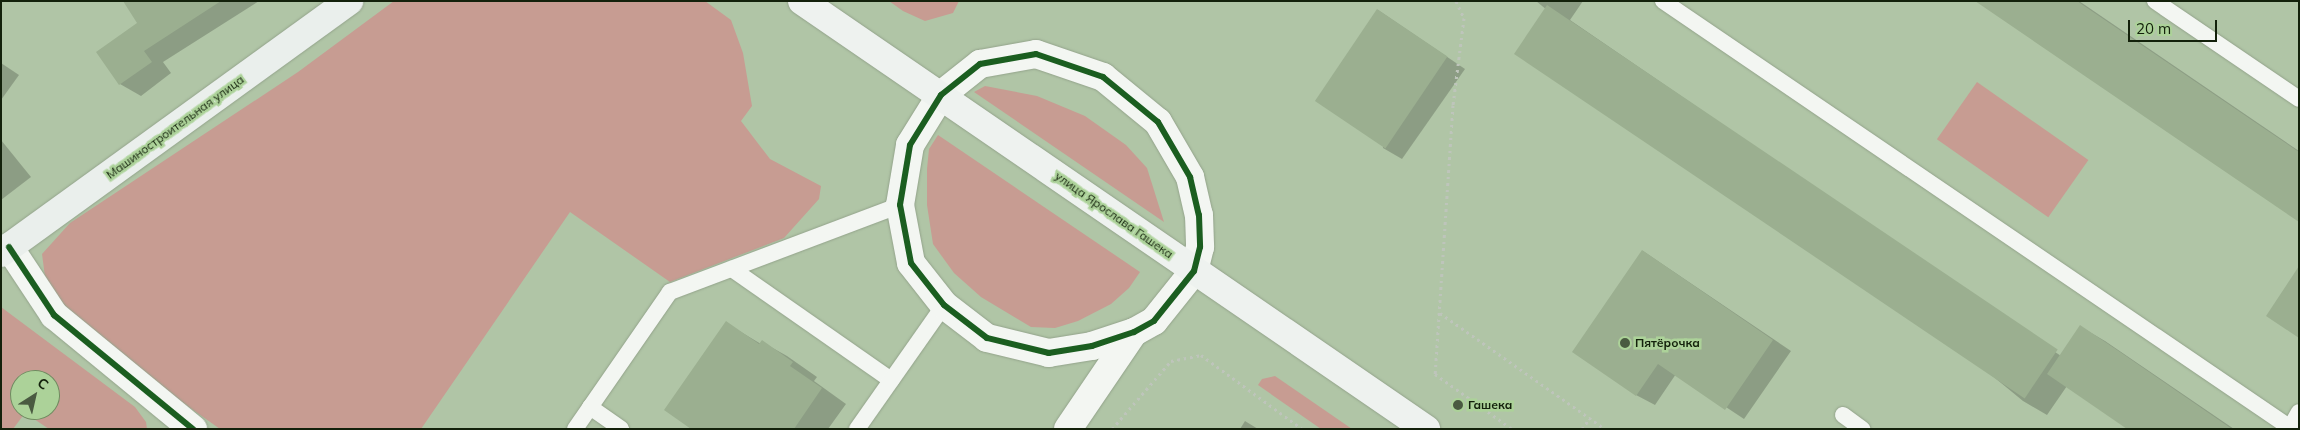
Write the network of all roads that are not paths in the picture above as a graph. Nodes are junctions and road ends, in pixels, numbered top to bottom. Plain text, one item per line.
1 (349, 1) edge
2 (802, 1) edge
3 (1664, 1) edge
4 (2155, 1) edge
5 (941, 95) junction
6 (2299, 99) edge
7 (900, 205) junction
8 (5, 250) edge
9 (732, 269) junction
10 (1194, 271) junction
11 (944, 304) junction
12 (1134, 332) junction
13 (891, 380) junction
14 (590, 407) junction
15 (2299, 412) edge
16 (1843, 415) dead end
17 (2291, 428) edge
18 (193, 429) edge
19 (574, 429) edge
20 (621, 429) edge
21 (857, 429) edge
22 (1068, 429) edge
23 (1426, 429) edge
24 (1862, 429) edge

1 - 8 main road, Машиностроительная улица
2 - 5 main road, улица Ярослава Гашека
3 - 17 lane
4 - 6 lane
5 - 7 street
5 - 10 main road, улица Ярослава Гашека
5 - 10 street
7 - 9 lane
7 - 11 street
8 - 18 street
9 - 13 lane
9 - 14 lane
10 - 12 street
10 - 23 main road, улица Ярослава Гашека
11 - 12 street
11 - 13 lane
12 - 22 street
13 - 21 lane
14 - 19 lane
14 - 20 lane
15 - 17 lane
16 - 24 lane

